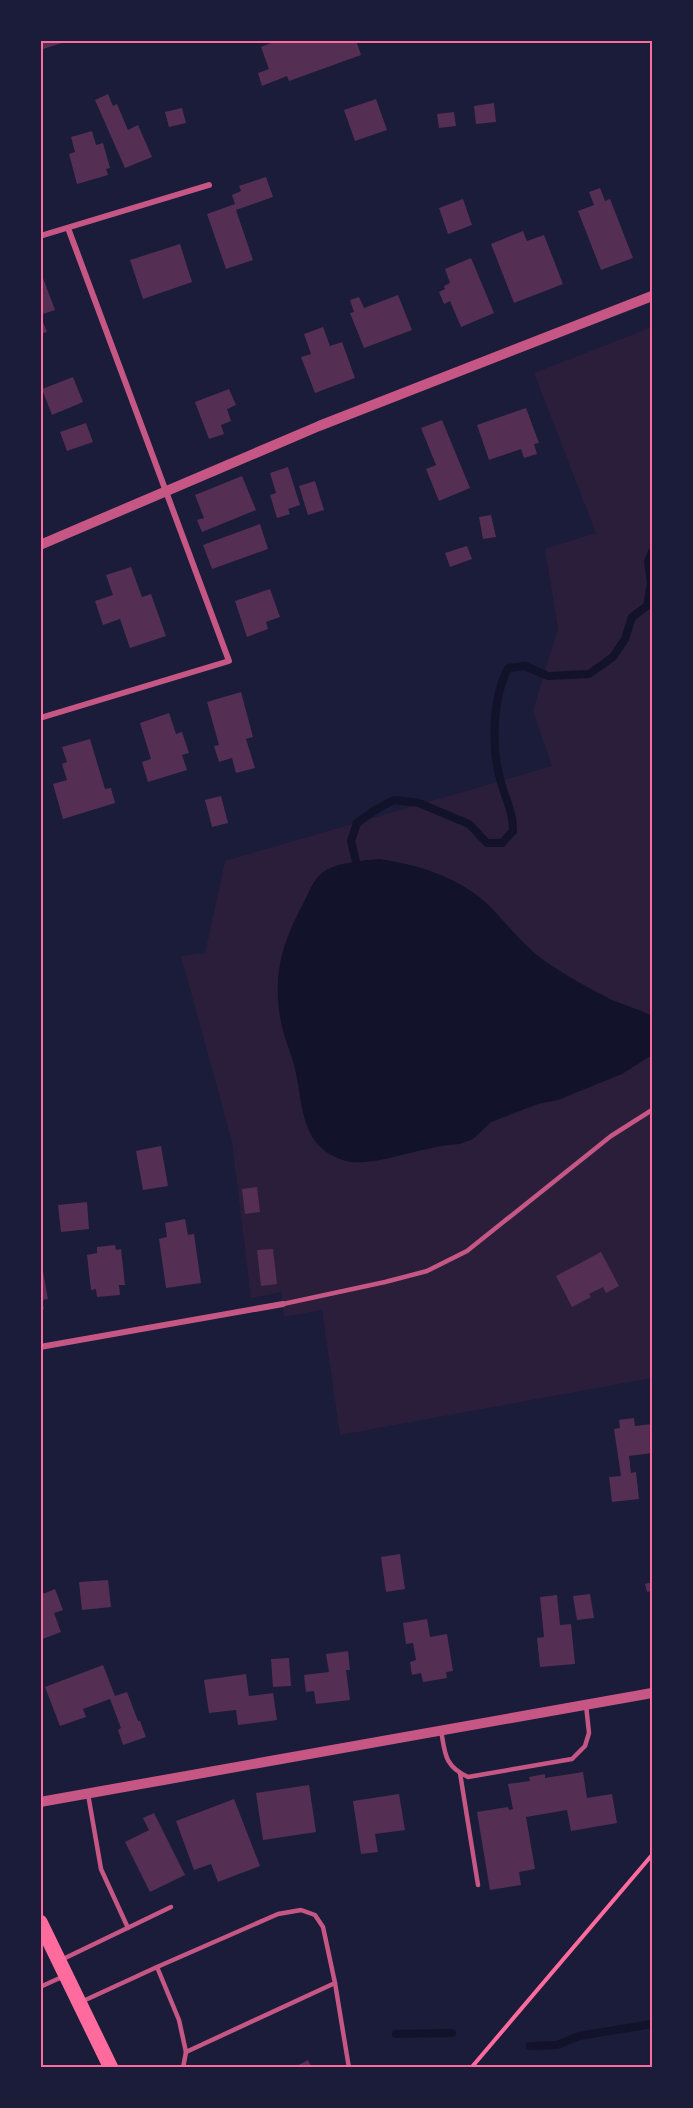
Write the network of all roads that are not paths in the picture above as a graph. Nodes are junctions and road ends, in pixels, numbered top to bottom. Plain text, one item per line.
1 (209, 185) dead end
2 (68, 228) junction
3 (40, 236) edge
4 (652, 298) edge
5 (166, 490) junction
6 (40, 545) edge
7 (40, 718) edge
8 (652, 1110) edge
9 (282, 1304) joint
10 (40, 1347) edge
11 (652, 1693) edge
12 (586, 1705) junction
13 (441, 1730) junction
14 (460, 1773) junction
15 (88, 1794) junction
16 (40, 1802) edge
17 (478, 1885) dead end
18 (171, 1907) dead end
19 (40, 1922) edge
20 (128, 1928) junction
21 (157, 1967) junction
22 (62, 1968) junction
23 (335, 1983) junction
24 (40, 1987) edge
25 (79, 2003) junction
26 (186, 2052) junction
27 (111, 2067) edge
28 (183, 2067) edge
29 (349, 2067) edge

1 - 2 street
2 - 3 street
2 - 5 street
4 - 5 street
5 - 6 street
5 - 7 street
8 - 9 lane
9 - 10 street
11 - 12 street
12 - 13 street
12 - 14 lane
13 - 14 lane
13 - 15 street
14 - 17 lane
15 - 16 street
15 - 20 lane
18 - 20 lane
19 - 22 main road
20 - 22 lane
21 - 23 lane
21 - 25 lane
21 - 26 lane
22 - 24 lane
22 - 25 main road
23 - 26 lane
23 - 29 lane
25 - 27 main road
26 - 28 lane

